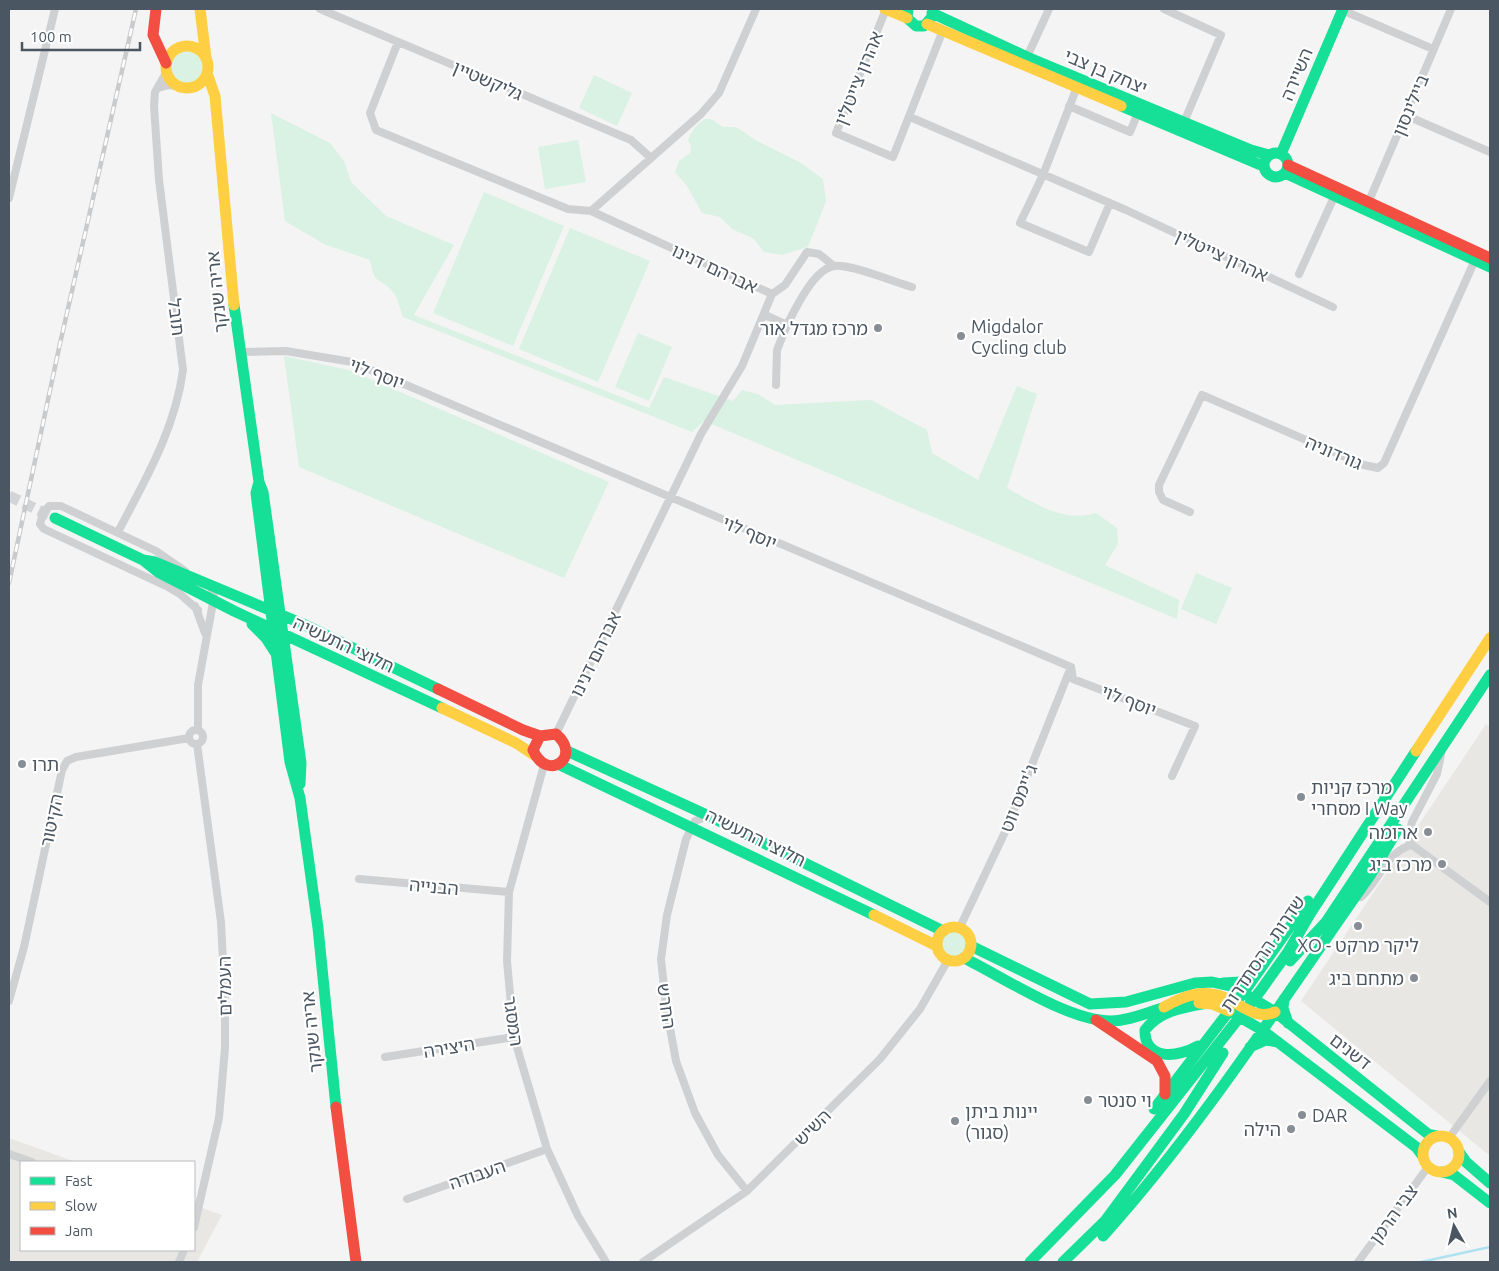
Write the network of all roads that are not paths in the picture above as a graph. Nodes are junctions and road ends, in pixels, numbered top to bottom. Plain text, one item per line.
1 (54, 9) edge
2 (156, 9) edge
3 (200, 9) edge
4 (320, 9) edge
5 (756, 9) edge
6 (885, 9) edge
7 (1049, 9) edge
8 (1164, 9) edge
9 (1343, 9) edge
10 (1451, 9) edge
11 (908, 14) edge
12 (930, 15) edge
13 (201, 25) junction
14 (943, 30) junction
15 (154, 40) junction
16 (398, 42) junction
17 (180, 48) junction
18 (1433, 49) junction
19 (1027, 57) junction
20 (206, 58) junction
21 (166, 68) junction
22 (207, 73) junction
23 (198, 85) junction
24 (176, 86) junction
25 (1076, 87) junction
26 (156, 89) junction
27 (215, 96) junction
28 (1069, 106) junction
29 (1138, 113) junction
30 (1405, 115) junction
31 (910, 117) junction
32 (1184, 122) junction
33 (1490, 152) edge
34 (1275, 154) junction
35 (651, 158) junction
36 (1264, 166) junction
37 (1287, 169) junction
38 (1043, 175) junction
39 (1335, 195) junction
40 (9, 198) edge
41 (1369, 201) junction
42 (1110, 203) junction
43 (591, 211) junction
44 (1473, 255) junction
45 (1490, 258) edge
46 (834, 266) junction
47 (1490, 268) edge
48 (1299, 274) dead end
49 (912, 287) dead end
50 (772, 294) junction
51 (1333, 307) dead end
52 (765, 315) junction
53 (787, 325) junction
54 (240, 352) junction
55 (776, 385) dead end
56 (671, 499) junction
57 (1190, 512) dead end
58 (55, 518) tunnel mouth
59 (118, 532) junction
60 (142, 560) junction
61 (190, 575) junction
62 (272, 579) junction
63 (179, 583) junction
64 (210, 584) junction
65 (244, 598) junction
66 (214, 600) junction
67 (198, 610) junction
68 (271, 610) junction
69 (234, 611) junction
70 (282, 614) junction
71 (303, 624) junction
72 (274, 630) junction
73 (206, 635) junction
74 (285, 635) junction
75 (1490, 638) edge
76 (276, 654) junction
77 (1071, 667) junction
78 (1490, 675) edge
79 (1474, 698) junction
80 (198, 730) junction
81 (556, 734) junction
82 (540, 736) junction
83 (189, 738) junction
84 (197, 744) junction
85 (567, 751) junction
86 (534, 755) junction
87 (1442, 755) junction
88 (558, 764) junction
89 (544, 765) junction
90 (1402, 772) junction
91 (1172, 776) dead end
92 (300, 798) junction
93 (709, 816) junction
94 (692, 826) junction
95 (1412, 845) junction
96 (359, 879) dead end
97 (509, 892) junction
98 (1490, 902) edge
99 (1341, 914) junction
100 (960, 927) junction
101 (943, 930) junction
102 (937, 946) junction
103 (971, 946) junction
104 (964, 958) junction
105 (948, 960) junction
106 (1258, 972) junction
107 (1223, 984) junction
108 (1243, 992) junction
109 (1284, 1000) junction
110 (9, 1001) edge
111 (1208, 1003) junction
112 (1164, 1007) junction
113 (1232, 1007) junction
114 (1275, 1012) junction
115 (1096, 1020) junction
116 (1288, 1023) junction
117 (1262, 1030) junction
118 (514, 1037) junction
119 (1205, 1041) junction
120 (1278, 1042) junction
121 (1250, 1047) junction
122 (385, 1057) dead end
123 (1490, 1081) edge
124 (1167, 1099) junction
125 (1443, 1137) junction
126 (547, 1150) junction
127 (1459, 1152) junction
128 (9, 1154) edge
129 (1422, 1155) junction
130 (29, 1161) edge
131 (1428, 1166) junction
132 (1442, 1172) junction
133 (1490, 1183) edge
134 (748, 1191) junction
135 (407, 1199) dead end
136 (1490, 1203) edge
137 (195, 1221) edge
138 (356, 1262) edge
139 (606, 1262) edge
140 (643, 1262) edge
141 (1022, 1262) edge
142 (1030, 1262) edge
143 (1063, 1262) edge
144 (1072, 1262) edge
145 (1358, 1262) edge

1 - 40 street
2 - 15 main road
3 - 13 main road
4 - 16 street, גליקשטיין
5 - 35 street
6 - 11 main road
6 - 31 street, אהרון צייטלין
7 - 19 street
8 - 32 street
9 - 18 street
9 - 34 main road, השיירה
10 - 18 street, ביילינסון
11 - 12 main road
12 - 14 main road, יצחק בן צבי
12 - 19 main road, יצחק בן צבי
13 - 17 main road
13 - 20 main road
14 - 25 main road, יצחק בן צבי
14 - 31 street, אהרון צייטלין
15 - 17 main road
15 - 21 main road
16 - 35 street, גליקשטיין
16 - 43 street, אברהם דנינו
17 - 20 main road
17 - 21 main road
18 - 30 street, ביילינסון
19 - 32 main road, יצחק בן צבי
20 - 22 main road
21 - 24 main road
21 - 26 street, תובל
22 - 23 main road
22 - 27 main road, אריה שנקר
23 - 24 main road
23 - 27 main road
24 - 26 street
25 - 28 street
25 - 29 main road, יצחק בן צבי
26 - 59 street, תובל
27 - 54 main road, אריה שנקר
28 - 29 street
28 - 38 street
29 - 36 main road, יצחק בן צבי
30 - 33 street
30 - 41 street, ביילינסון
31 - 38 street, אהרון צייטלין
32 - 34 main road, יצחק בן צבי
34 - 36 main road
34 - 37 main road
35 - 43 street
36 - 37 main road
37 - 39 main road
37 - 41 main road
38 - 42 street, אהרון צייטלין
38 - 42 street
39 - 44 main road
39 - 48 street
41 - 44 main road
42 - 51 street, אהרון צייטלין
43 - 50 street, אברהם דנינו
44 - 45 main road
44 - 47 main road
44 - 57 street, גורדוניה
46 - 49 street
46 - 50 street
46 - 53 street
50 - 52 street, אברהם דנינו
52 - 53 street
52 - 56 street, אברהם דנינו
53 - 55 street
54 - 56 street, יוסף לוי
54 - 62 main road, אריה שנקר
56 - 77 street, יוסף לוי
56 - 81 street, אברהם דנינו
58 - 60 main road, חלוצי התעשיה
59 - 61 street
59 - 67 street
60 - 61 main road, חלוצי התעשיה
60 - 63 main road, חלוצי התעשיה
61 - 64 main road, חלוצי התעשיה
62 - 65 main road
62 - 68 main road, אריה שנקר
62 - 70 main road, אריה שנקר
62 - 71 main road
63 - 66 main road, חלוצי התעשיה
63 - 67 street
64 - 65 main road, חלוצי התעשיה
64 - 66 street
65 - 68 main road, חלוצי התעשיה
66 - 69 main road, חלוצי התעשיה
66 - 73 street
67 - 73 street
68 - 70 main road, חלוצי התעשיה
68 - 72 main road, אריה שנקר
69 - 72 main road, חלוצי התעשיה
69 - 76 main road
70 - 71 main road, חלוצי התעשיה
70 - 74 main road, אריה שנקר
71 - 82 main road, חלוצי התעשיה
72 - 74 main road, חלוצי התעשיה
72 - 76 main road, אריה שנקר
73 - 80 street
74 - 86 main road, חלוצי התעשיה
74 - 92 main road, אריה שנקר
75 - 90 main road, שדרות ההסתדרות
76 - 92 main road, אריה שנקר
77 - 91 street, יוסף לוי
77 - 100 street, ג'יימס ווט
78 - 79 main road, שדרות ההסתדרות
79 - 87 main road
79 - 143 main road, שדרות ההסתדרות
80 - 83 street
80 - 84 street
81 - 82 main road
81 - 85 main road
82 - 86 main road
83 - 84 street
83 - 110 street, הקיטור
84 - 137 street, העמלים
85 - 88 main road
85 - 93 main road, חלוצי התעשיה
86 - 89 main road, חלוצי התעשיה
87 - 95 street
87 - 99 main road
88 - 89 main road, חלוצי התעשיה
88 - 94 main road, חלוצי התעשיה
89 - 97 street, המסגר
90 - 106 main road
90 - 124 main road, שדרות ההסתדרות
92 - 138 main road, אריה שנקר
93 - 94 street
93 - 101 main road, חלוצי התעשיה
94 - 102 main road, חלוצי התעשיה
94 - 134 street, החרש
95 - 98 street
95 - 99 street
96 - 97 street, הבנייה
97 - 118 street, המסגר
99 - 109 main road
100 - 101 main road
100 - 103 main road
101 - 102 main road
102 - 105 main road, חלוצי התעשיה
103 - 104 main road
103 - 107 main road
104 - 105 main road
104 - 115 main road
105 - 134 street, השיש
106 - 107 main road
106 - 108 main road
107 - 108 main road
108 - 113 main road
108 - 114 main road, דשנים
109 - 114 main road
109 - 116 main road
111 - 112 main road
111 - 113 main road
111 - 119 main road
112 - 113 main road
112 - 115 main road
113 - 114 main road
113 - 117 main road, דשנים
113 - 119 main road
114 - 116 main road, דשנים
114 - 117 main road
115 - 124 main road
116 - 125 main road, דשנים
117 - 120 main road, דשנים
117 - 121 main road
118 - 122 street, היצירה
118 - 126 street, המסגר
119 - 124 main road
120 - 121 main road
120 - 129 main road, דשנים
121 - 144 main road
123 - 125 street
124 - 141 main road
124 - 142 main road, שדרות ההסתדרות
125 - 127 main road
125 - 129 main road
126 - 135 street, העבודה
126 - 139 street, המסגר
127 - 132 main road
127 - 133 main road
128 - 130 street
129 - 131 main road
131 - 132 main road
131 - 145 street, צבי הרמן
132 - 136 main road
134 - 140 street, השיש

